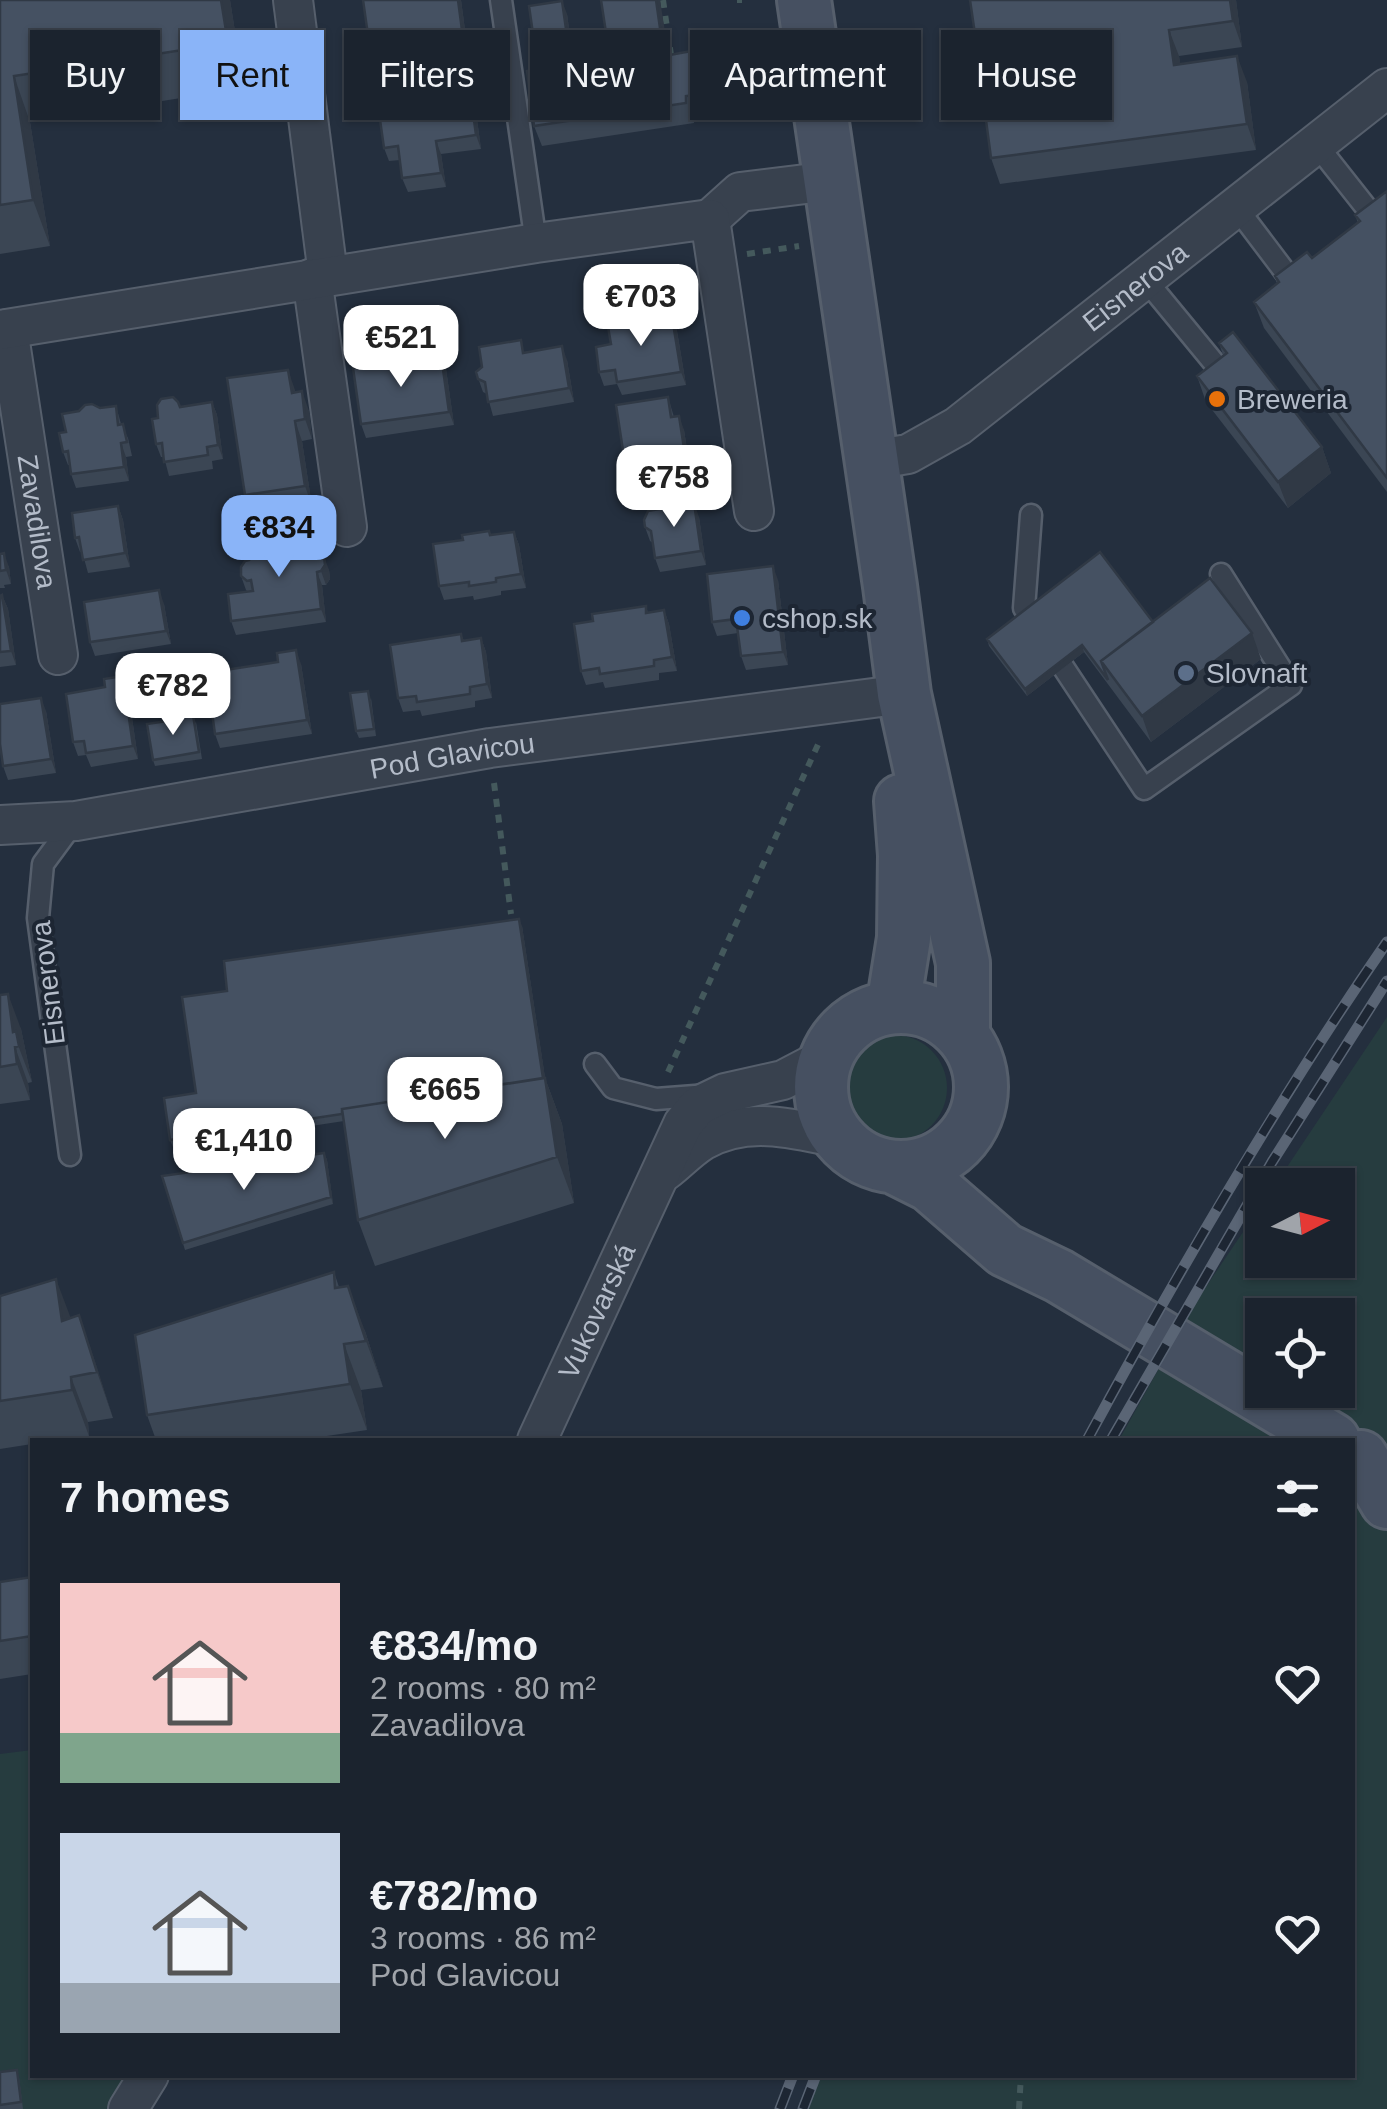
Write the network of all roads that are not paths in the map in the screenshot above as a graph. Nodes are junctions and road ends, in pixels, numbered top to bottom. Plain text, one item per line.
1 (293, 0) edge
2 (502, 0) edge
3 (804, 0) edge
4 (1387, 88) edge
5 (1316, 144) junction
6 (830, 181) junction
7 (1236, 207) junction
8 (710, 219) junction
9 (1380, 225) edge
10 (536, 243) junction
11 (320, 277) junction
12 (1145, 279) junction
13 (1295, 285) edge
14 (4, 330) edge
15 (1215, 364) edge
16 (871, 460) junction
17 (754, 510) dead end
18 (1031, 514) dead end
19 (347, 527) dead end
20 (1221, 574) dead end
21 (58, 655) dead end
22 (904, 694) junction
23 (76, 821) junction
24 (0, 826) edge
25 (893, 1007) junction
26 (963, 1036) junction
27 (827, 1057) junction
28 (595, 1064) dead end
29 (725, 1093) junction
30 (970, 1130) junction
31 (840, 1138) junction
32 (70, 1155) dead end
33 (894, 1166) junction
34 (656, 1179) junction
35 (1059, 1276) junction
36 (538, 1438) edge
37 (1332, 1438) edge
38 (1364, 1457) edge
39 (1387, 1502) edge
40 (147, 2078) edge
41 (128, 2109) edge

1 - 11 street
2 - 10 lane
3 - 6 street
4 - 5 street, Eisnerova
5 - 7 street, Eisnerova
5 - 9 lane
6 - 8 street, Zavadilova
6 - 16 street
7 - 12 street, Eisnerova
7 - 13 lane
8 - 10 street, Zavadilova
8 - 17 street
10 - 11 street, Zavadilova
11 - 14 street, Zavadilova
11 - 19 street
12 - 15 lane
12 - 16 street, Eisnerova
14 - 21 street, Zavadilova
16 - 22 street
18 - 20 lane
22 - 23 street, Pod Glavicou
22 - 25 street
22 - 26 street
23 - 24 street, Pod Glavicou
23 - 32 lane, Eisnerova
25 - 26 street
25 - 27 street
26 - 30 street
27 - 29 street, Vukovarská
27 - 31 street
28 - 29 lane
29 - 34 street, Vukovarská
30 - 33 street
30 - 35 street
31 - 33 street
31 - 34 street, Vukovarská
33 - 35 street
34 - 36 street, Vukovarská
35 - 37 street
38 - 39 street
40 - 41 street

